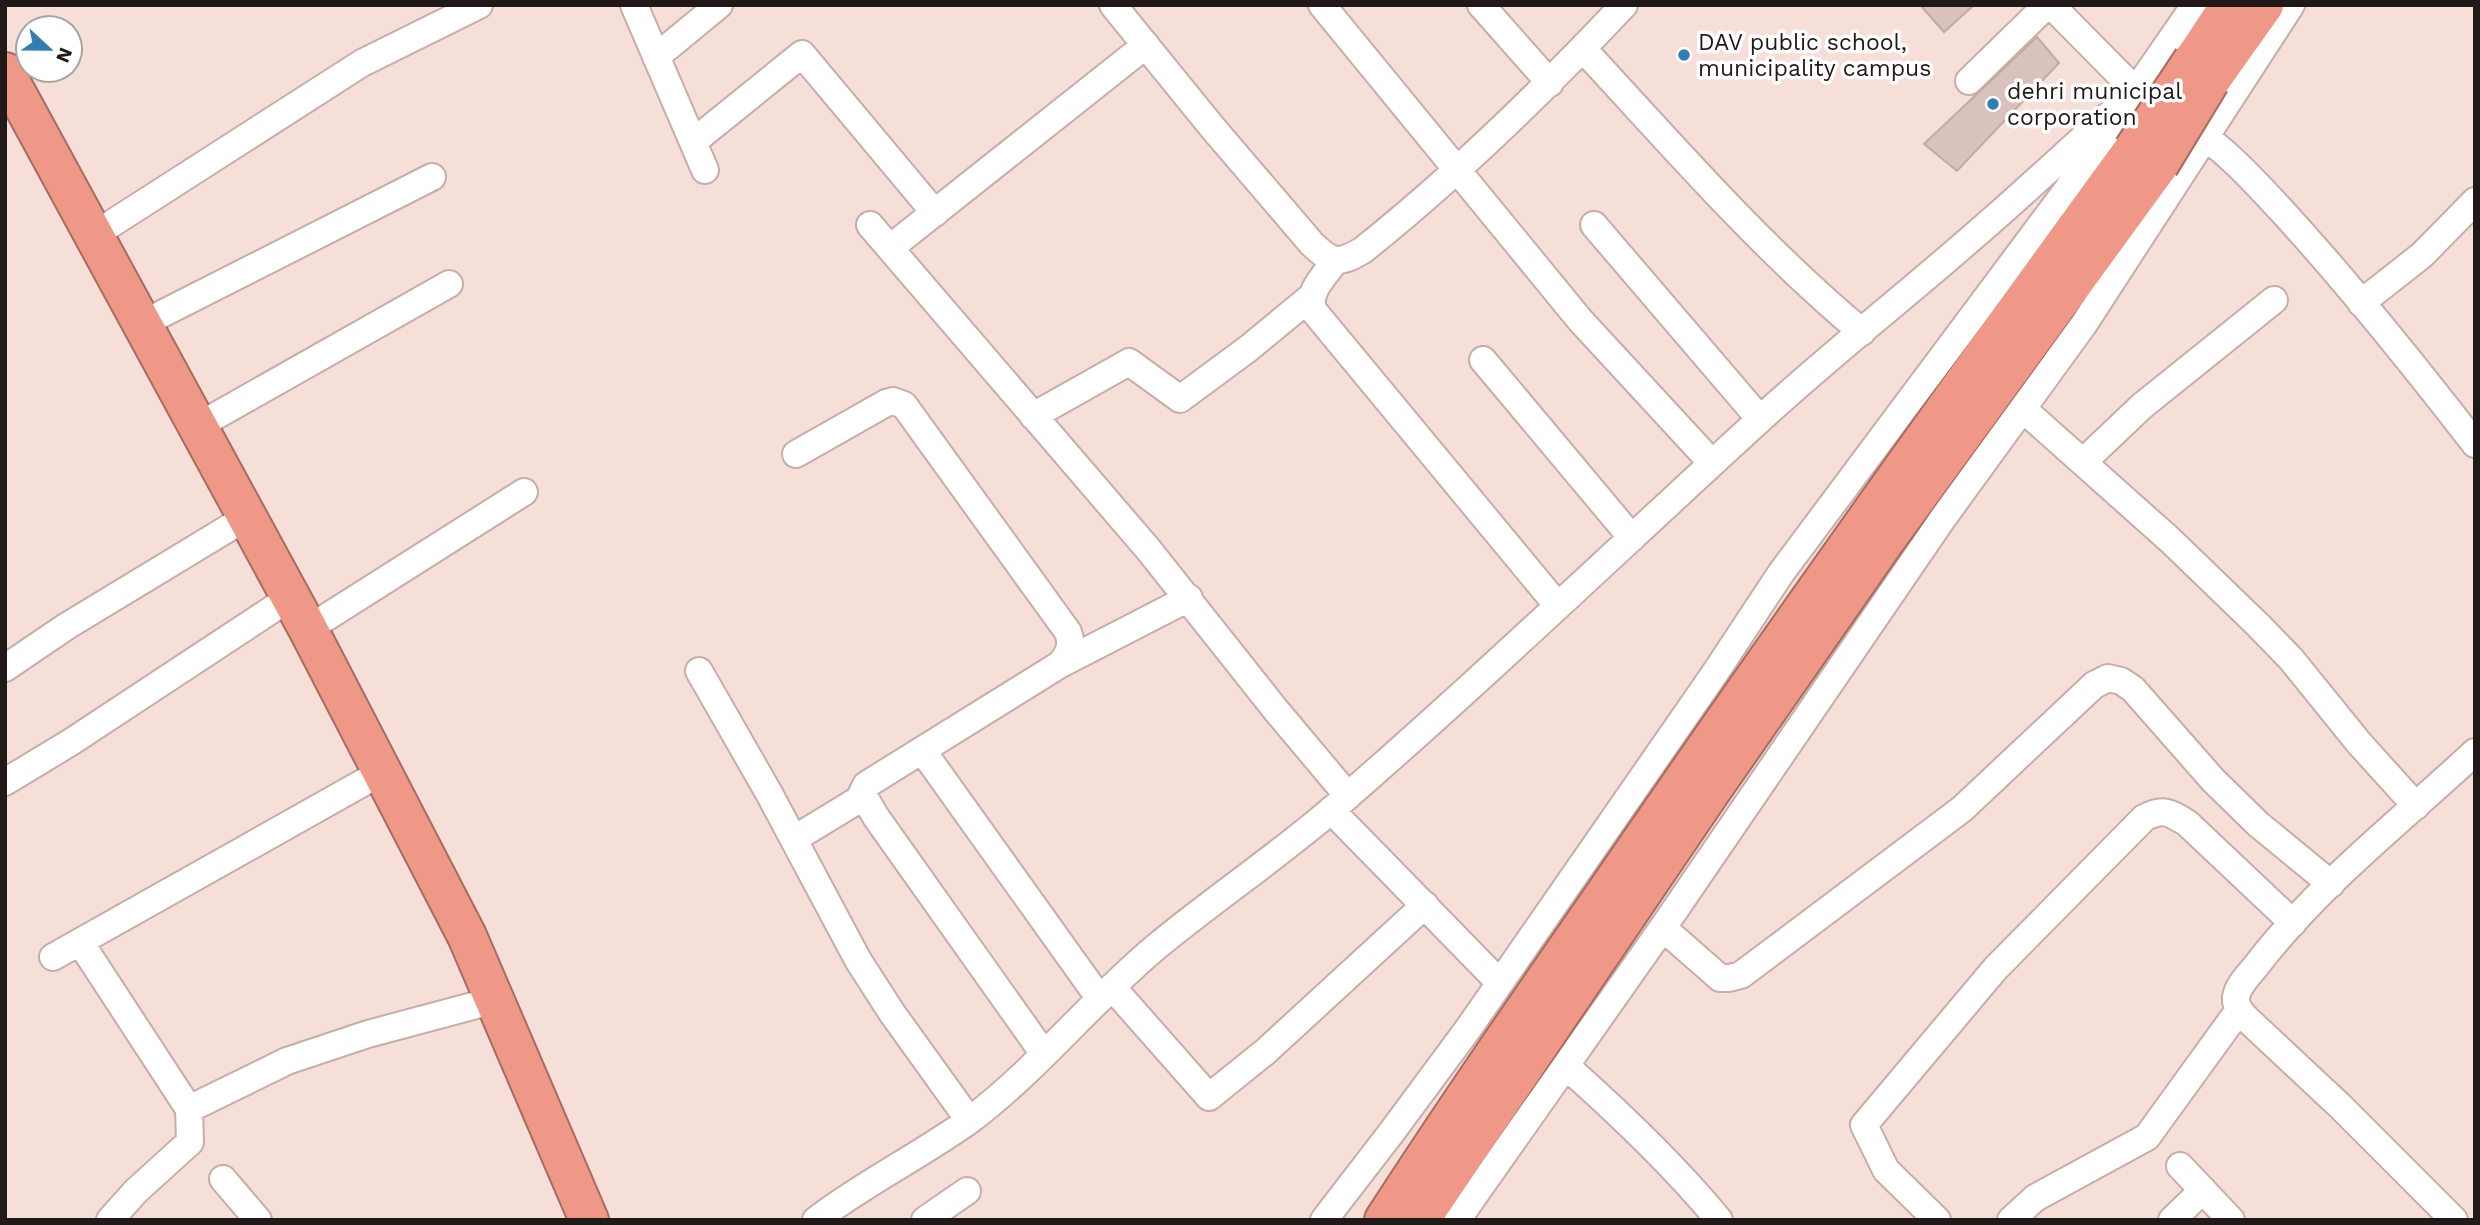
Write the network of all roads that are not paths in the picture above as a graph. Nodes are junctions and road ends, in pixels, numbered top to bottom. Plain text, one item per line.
1 (479, 5) edge
2 (634, 5) edge
3 (719, 5) edge
4 (1113, 5) edge
5 (1322, 5) edge
6 (1481, 5) edge
7 (1625, 5) edge
8 (2049, 5) edge
9 (2195, 5) edge
10 (2230, 5) edge
11 (2264, 5) edge
12 (2291, 5) edge
13 (1146, 45) junction
14 (1583, 49) junction
15 (656, 57) junction
16 (2202, 71) junction
17 (5, 72) edge
18 (1969, 81) dead end
19 (1550, 83) junction
20 (2137, 91) junction
21 (2207, 137) junction
22 (692, 142) junction
23 (2146, 157) junction
24 (705, 170) dead end
25 (1458, 171) junction
26 (432, 177) dead end
27 (2475, 201) edge
28 (935, 213) junction
29 (870, 225) dead end
30 (1594, 225) dead end
31 (94, 235) junction
32 (890, 248) junction
33 (1335, 261) junction
34 (449, 284) dead end
35 (1312, 296) junction
36 (2274, 300) dead end
37 (2361, 303) junction
38 (142, 324) junction
39 (1862, 332) junction
40 (1483, 360) dead end
41 (2023, 409) junction
42 (1033, 416) junction
43 (1760, 419) junction
44 (198, 426) junction
45 (2475, 444) edge
46 (796, 454) dead end
47 (2084, 462) junction
48 (1712, 463) junction
49 (524, 492) dead end
50 (247, 517) junction
51 (1632, 538) junction
52 (1189, 598) junction
53 (1558, 606) junction
54 (300, 613) junction
55 (1059, 665) junction
56 (5, 668) edge
57 (699, 671) dead end
58 (922, 750) junction
59 (2475, 752) edge
60 (382, 772) junction
61 (5, 782) edge
62 (863, 797) junction
63 (1340, 803) junction
64 (2416, 806) junction
65 (794, 839) junction
66 (2331, 884) junction
67 (1425, 905) junction
68 (2293, 923) junction
69 (1663, 928) junction
70 (80, 942) junction
71 (53, 957) dead end
72 (1500, 984) junction
73 (1106, 993) junction
74 (495, 1000) junction
75 (2239, 1010) junction
76 (1044, 1054) junction
77 (1566, 1066) junction
78 (190, 1109) junction
79 (970, 1120) junction
80 (2180, 1166) dead end
81 (223, 1179) dead end
82 (2203, 1190) junction
83 (967, 1191) dead end
84 (110, 1220) edge
85 (258, 1220) edge
86 (589, 1220) edge
87 (816, 1220) edge
88 (925, 1220) edge
89 (1324, 1220) edge
90 (1384, 1220) edge
91 (1420, 1220) edge
92 (1457, 1220) edge
93 (1719, 1220) edge
94 (1937, 1220) edge
95 (2011, 1220) edge
96 (2172, 1220) edge
97 (2231, 1220) edge
98 (2454, 1220) edge

1 - 31 street
2 - 15 street
3 - 15 street
4 - 13 street
5 - 25 street
6 - 19 street
7 - 14 street
8 - 18 street
8 - 20 street
9 - 20 street
10 - 16 highway
11 - 16 highway
12 - 21 street
13 - 28 street
13 - 33 street
14 - 19 street
14 - 39 street
15 - 22 street
16 - 23 highway, bridge
17 - 31 highway
19 - 25 street
20 - 21 street
20 - 39 street
20 - 72 street
21 - 37 street
21 - 41 street
22 - 24 street
22 - 28 street
23 - 90 highway
23 - 91 highway
25 - 33 street
25 - 48 street
26 - 38 street
27 - 37 street
28 - 32 street
29 - 32 street
30 - 43 street
31 - 38 highway
32 - 42 street
33 - 35 street
34 - 44 street
35 - 42 street
35 - 53 street
36 - 47 street
37 - 45 street
38 - 44 highway
39 - 43 street
40 - 51 street
41 - 47 street
41 - 69 street
42 - 52 street
43 - 48 street
44 - 50 highway
46 - 55 street
47 - 64 street
48 - 51 street
49 - 54 street
50 - 54 highway
50 - 56 street
51 - 53 street
52 - 55 street
52 - 63 street
53 - 63 street
54 - 60 highway
54 - 61 street
55 - 58 street
57 - 65 street
58 - 62 street
58 - 73 street
59 - 64 street
60 - 70 street
60 - 74 highway
62 - 65 street
62 - 76 street
63 - 67 street
63 - 73 street
64 - 66 street
65 - 79 street
66 - 68 street
66 - 69 street
67 - 72 street
67 - 73 street
68 - 75 street
68 - 94 street
69 - 77 street
70 - 71 street
70 - 78 street
72 - 89 street
73 - 76 street
74 - 78 street
74 - 86 highway
75 - 95 street
75 - 98 street
76 - 79 street
77 - 92 street
77 - 93 street
78 - 84 street
79 - 87 street
80 - 82 street
81 - 85 street
82 - 96 street
82 - 97 street
83 - 88 street

